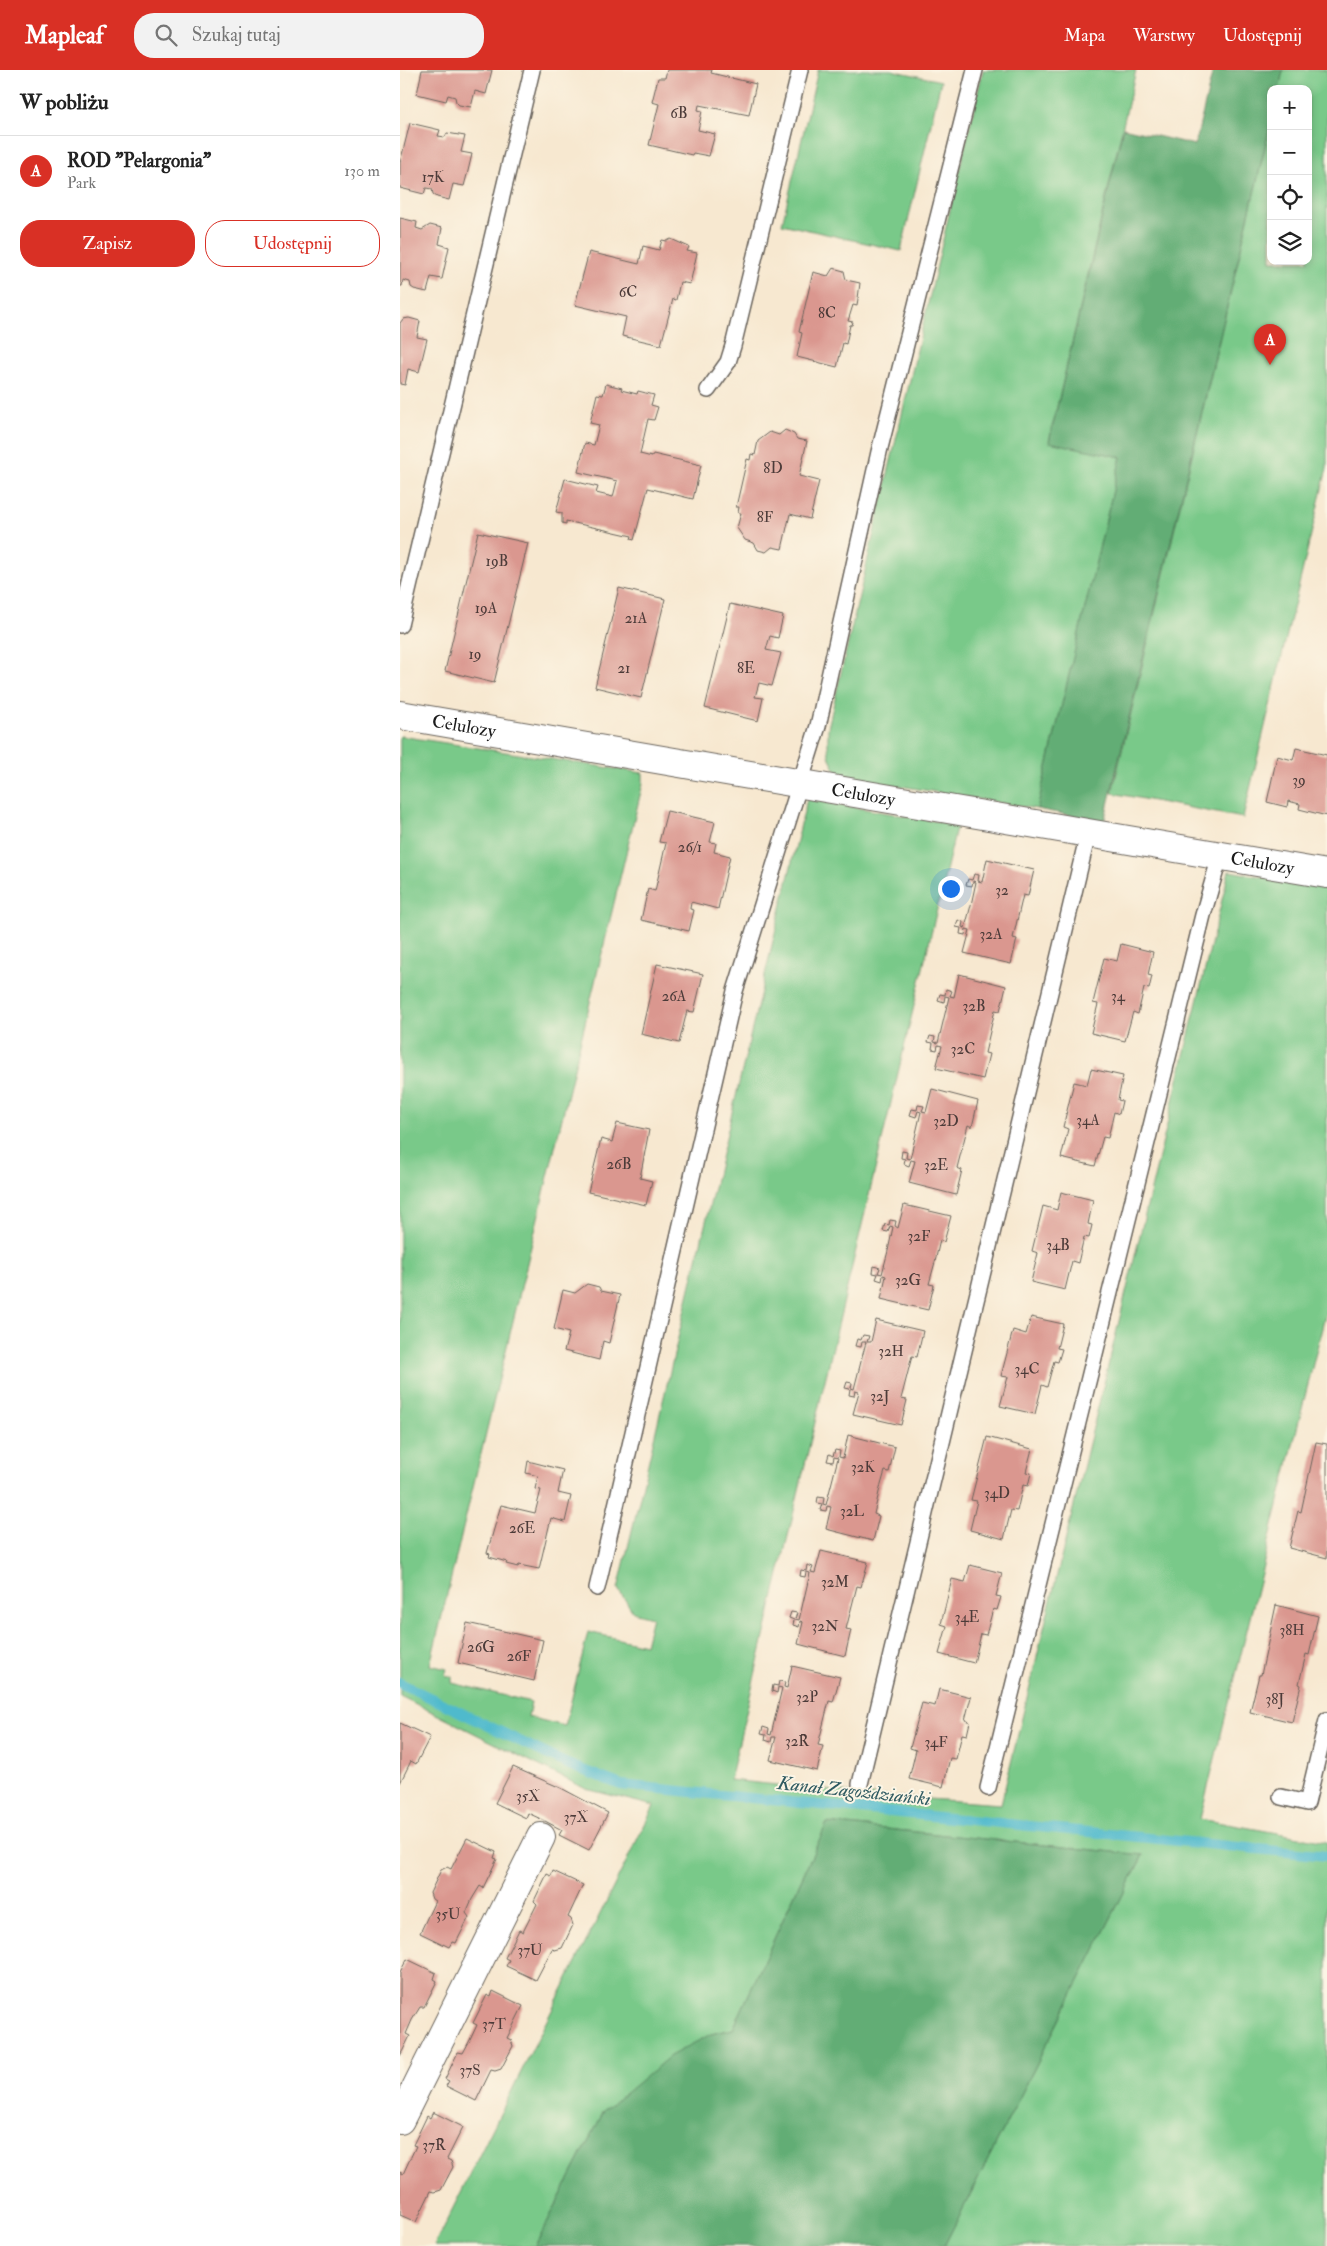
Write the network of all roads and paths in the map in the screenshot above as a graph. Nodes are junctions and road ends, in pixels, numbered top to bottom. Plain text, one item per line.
1 (532, 70) edge
2 (800, 70) edge
3 (975, 70) edge
4 (708, 390) dead end
5 (400, 625) edge
6 (400, 715) edge
7 (799, 785) junction
8 (1088, 834) junction
9 (1220, 856) junction
10 (1327, 874) edge
11 (597, 1588) dead end
12 (1327, 1720) edge
13 (860, 1784) dead end
14 (988, 1788) dead end
15 (1281, 1796) dead end
16 (541, 1837) dead end
17 (400, 2120) edge

1 - 5 lane
2 - 4 lane
3 - 7 lane
6 - 7 street, Celulozy
7 - 8 street, Celulozy
7 - 11 lane
8 - 9 street, Celulozy
8 - 13 lane
9 - 10 street, Celulozy
9 - 14 lane
12 - 15 lane
16 - 17 street

